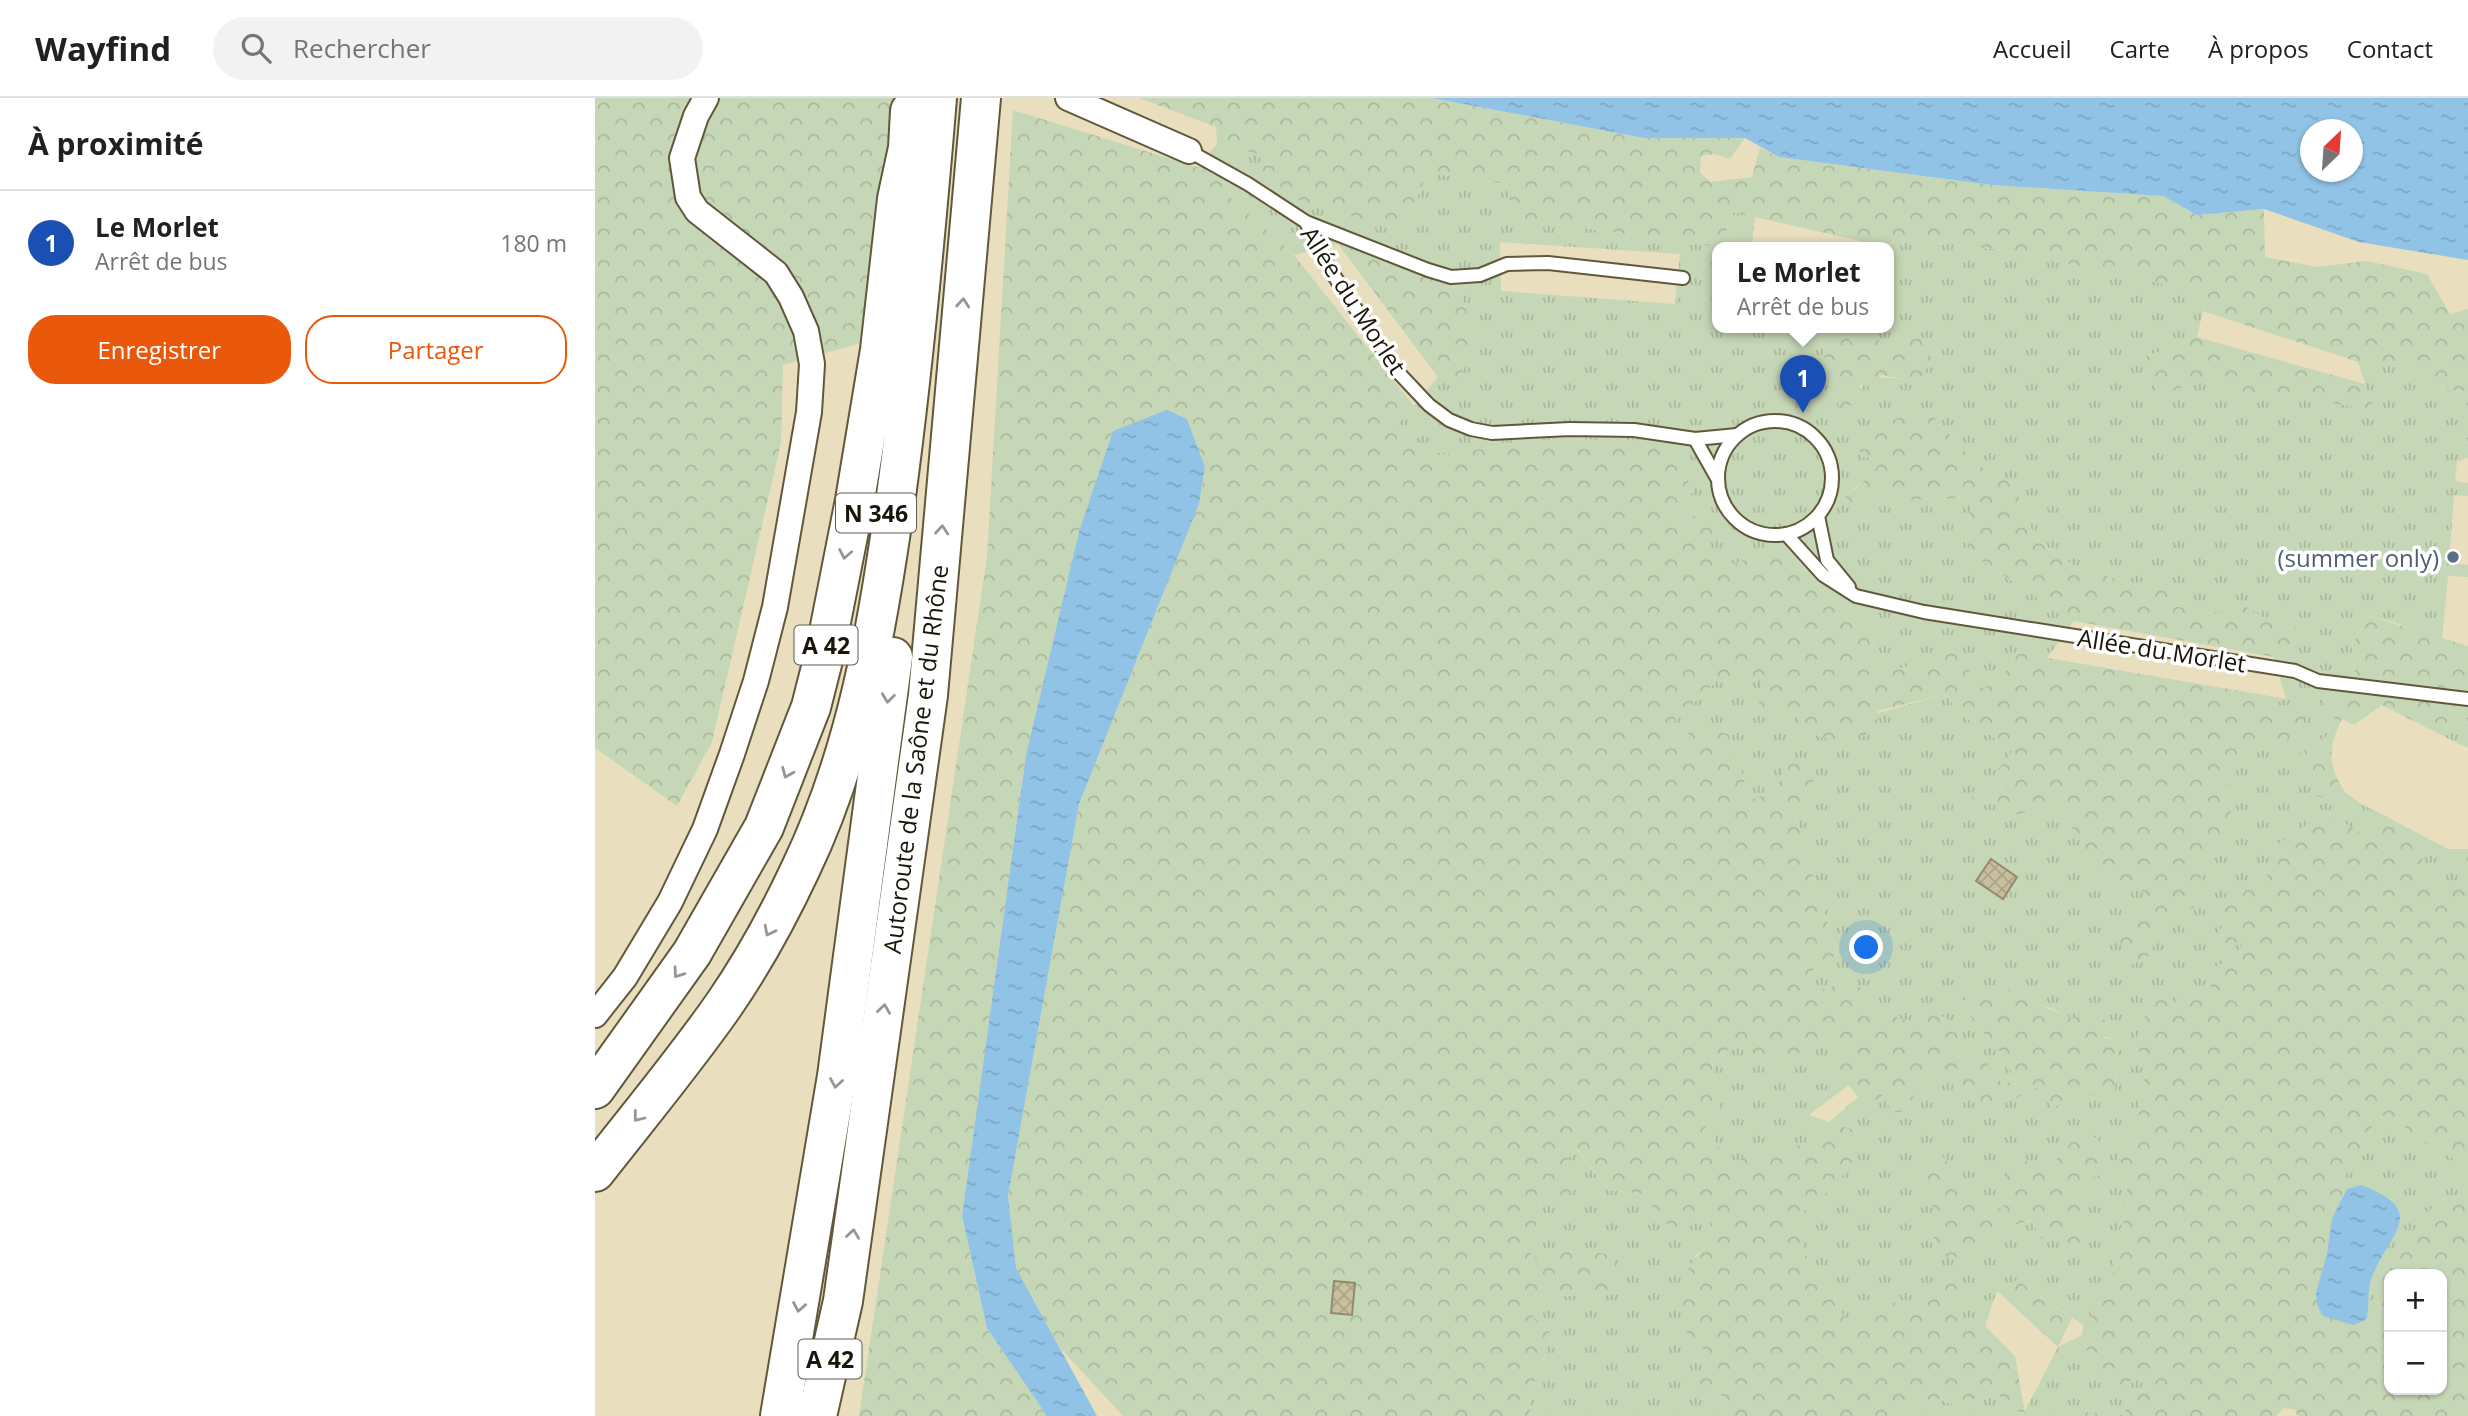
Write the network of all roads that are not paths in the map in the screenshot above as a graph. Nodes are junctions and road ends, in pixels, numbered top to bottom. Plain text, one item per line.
1 (706, 98) edge
2 (911, 98) edge
3 (937, 98) edge
4 (1068, 98) edge
5 (981, 100) edge
6 (908, 148) junction
7 (1189, 150) joint
8 (1306, 222) junction
9 (1683, 278) dead end
10 (1737, 435) junction
11 (1695, 439) junction
12 (1717, 478) junction
13 (1818, 516) junction
14 (1786, 534) junction
15 (1856, 596) junction
16 (882, 600) junction
17 (2468, 699) edge
18 (800, 870) junction
19 (595, 1015) edge
20 (595, 1089) edge
21 (595, 1172) edge
22 (843, 1301) junction
23 (780, 1416) edge
24 (817, 1416) edge
25 (837, 1416) edge

1 - 19 street
2 - 6 highway, A 42
3 - 16 highway, N 346
4 - 7 street, Allée du Morlet
22 -> 5 highway, Autoroute de la Saône et du Rhône / A 42
6 - 18 highway, N 346
6 -> 20 highway, A 42
7 - 8 lane, Allée du Morlet
8 - 9 lane
8 - 11 lane, Allée du Morlet
10 - 11 lane, Allée du Morlet
10 - 12 lane
10 - 13 lane
11 - 12 lane
12 - 14 lane
13 - 14 lane
13 - 15 lane
14 - 15 lane, Allée du Morlet
15 - 17 lane, Allée du Morlet
16 - 18 highway, N 346
16 -> 23 highway
18 -> 21 highway, N 346
22 - 24 highway, Autoroute de la Saône et du Rhône / A 42
22 - 25 highway

